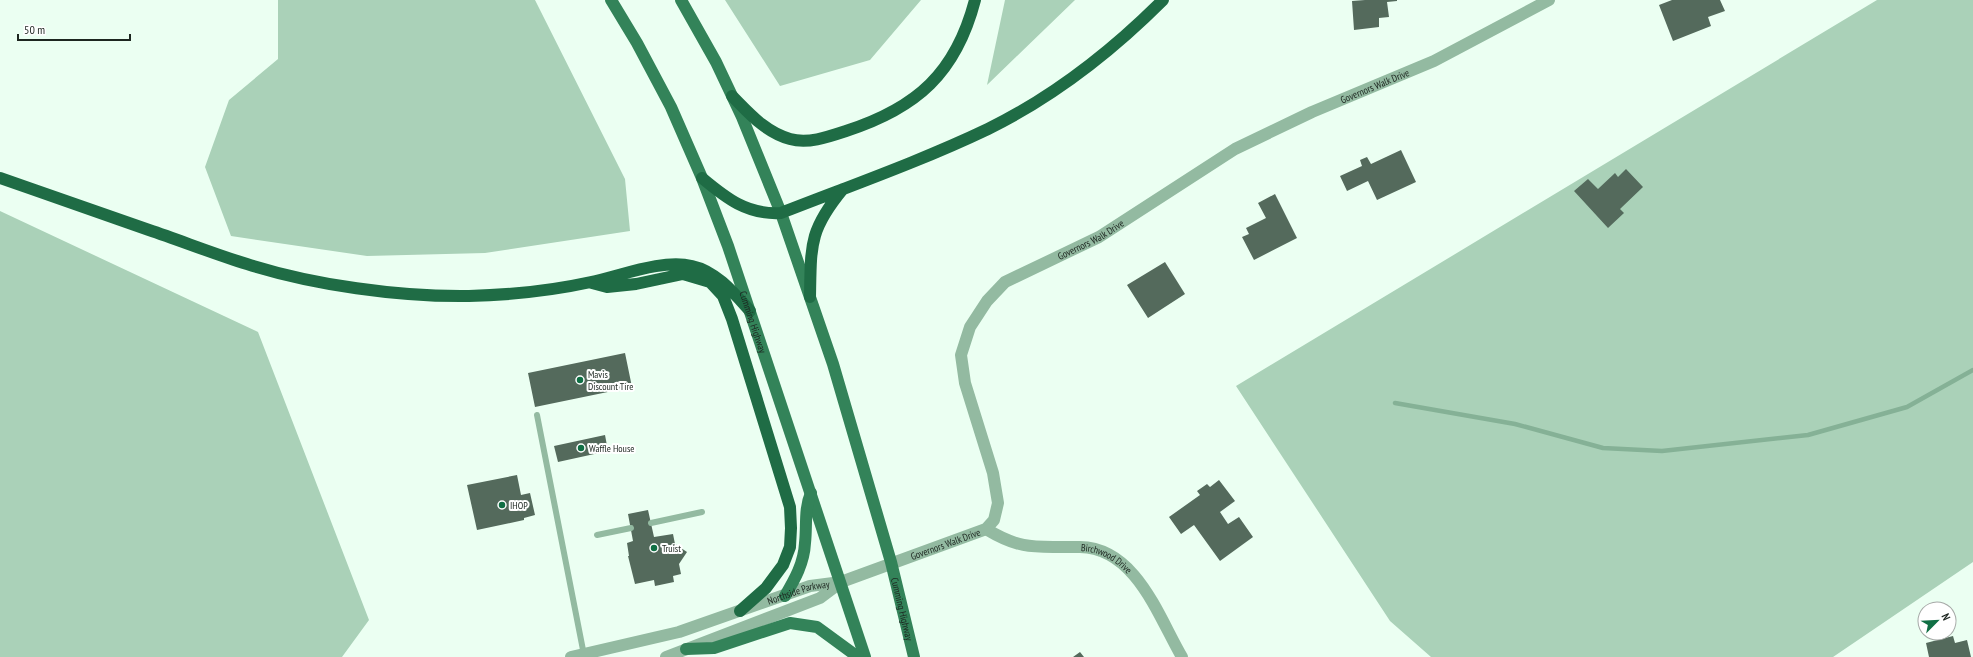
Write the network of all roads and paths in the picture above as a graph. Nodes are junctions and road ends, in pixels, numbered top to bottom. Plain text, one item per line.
1 (611, 0) edge
2 (681, 0) edge
3 (975, 0) edge
4 (1163, 0) edge
5 (1549, 0) edge
6 (732, 96) junction
7 (0, 178) edge
8 (702, 178) junction
9 (844, 188) junction
10 (781, 213) junction
11 (590, 282) junction
12 (810, 297) junction
13 (750, 311) junction
14 (536, 415) dead end
15 (811, 493) junction
16 (702, 512) dead end
17 (651, 524) dead end
18 (631, 528) dead end
19 (986, 529) junction
20 (597, 535) dead end
21 (891, 562) junction
22 (841, 582) junction
23 (785, 596) junction
24 (740, 611) junction
25 (686, 649) junction
26 (584, 656) edge
27 (571, 657) edge
28 (666, 657) edge
29 (858, 657) edge
30 (865, 657) edge
31 (914, 657) edge
32 (1182, 657) edge

1 - 8 main road, Cumming Highway
2 - 6 main road, Cumming Highway
3 - 6 highway
4 - 9 highway
5 - 19 street, Governors Walk Drive
6 - 10 main road, Cumming Highway
7 - 11 highway
8 - 10 highway
8 - 13 main road, Cumming Highway
9 - 10 highway
9 - 12 highway
10 - 12 main road, Cumming Highway
11 - 13 highway
11 - 24 highway
12 - 21 main road, Cumming Highway
13 - 15 main road, Cumming Highway
14 - 26 lane
15 - 22 main road, Cumming Highway
15 - 23 main road
16 - 17 lane
18 - 20 lane
19 - 21 street, Governors Walk Drive
19 - 32 street, Birchwood Drive
21 - 22 street, Governors Walk Drive
21 - 31 main road, Cumming Highway
22 - 23 street, Northside Parkway
22 - 25 street, Northside Parkway
22 - 30 main road, Cumming Highway
23 - 24 street, Northside Parkway
24 - 26 street, Northside Parkway
25 - 28 street, Northside Parkway
25 - 29 main road
26 - 27 street, Northside Parkway

